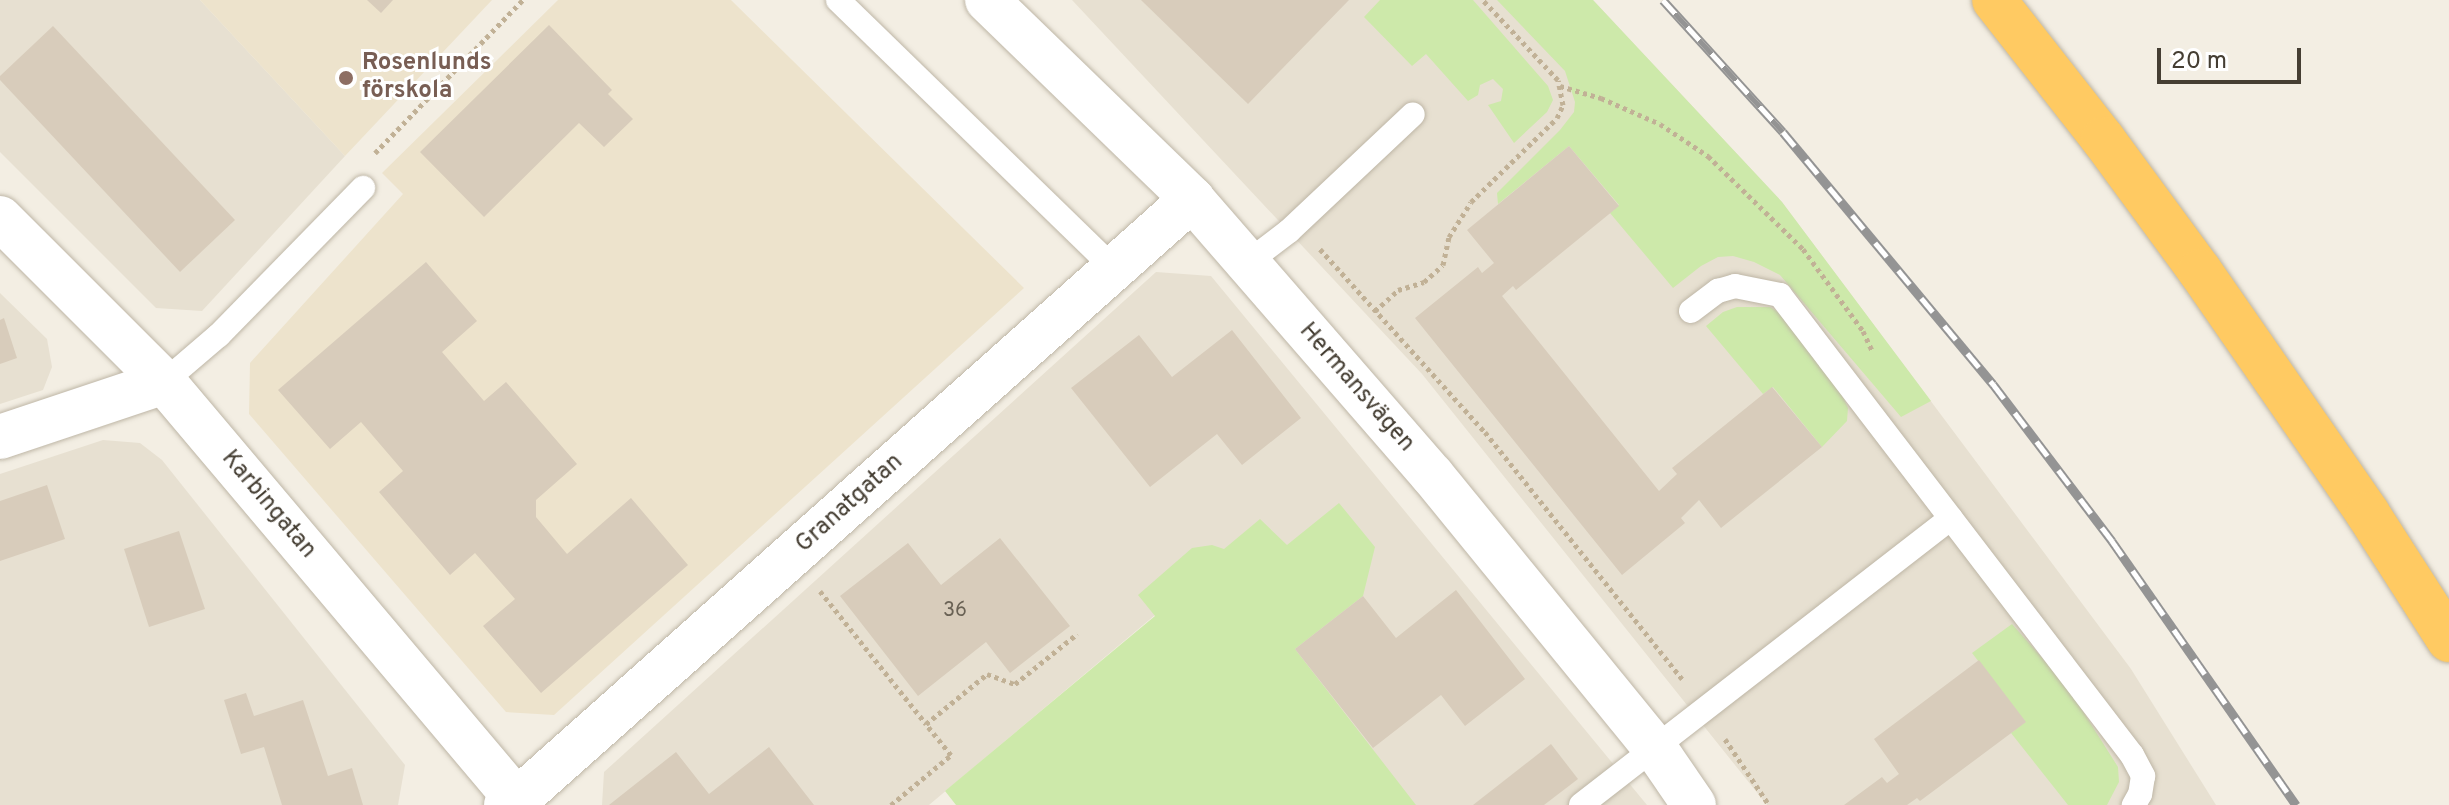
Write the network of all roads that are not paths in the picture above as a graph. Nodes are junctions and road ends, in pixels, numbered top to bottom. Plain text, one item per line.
1 (838, 0) edge
2 (987, 0) edge
3 (1994, 0) edge
4 (1413, 114) dead end
5 (363, 188) road end
6 (1192, 199) junction
7 (0, 218) edge
8 (1247, 263) junction
9 (1114, 268) junction
10 (1691, 311) dead end
11 (164, 382) junction
12 (0, 437) edge
13 (1951, 518) junction
14 (2449, 640) edge
15 (1655, 748) junction
16 (514, 803) edge
17 (1581, 805) edge
18 (1694, 805) edge
19 (2134, 805) edge

1 - 9 lane
2 - 6 street, Hermansvägen
3 - 14 highway
4 - 8 lane
5 - 11 lane
6 - 8 street, Hermansvägen
6 - 9 street, Granatgatan
7 - 11 street, Karbingatan
8 - 15 street, Hermansvägen
9 - 16 street, Granatgatan
10 - 13 lane
11 - 12 street
11 - 16 street, Karbingatan
13 - 15 lane
13 - 19 lane
15 - 17 lane
15 - 18 street, Hermansvägen

